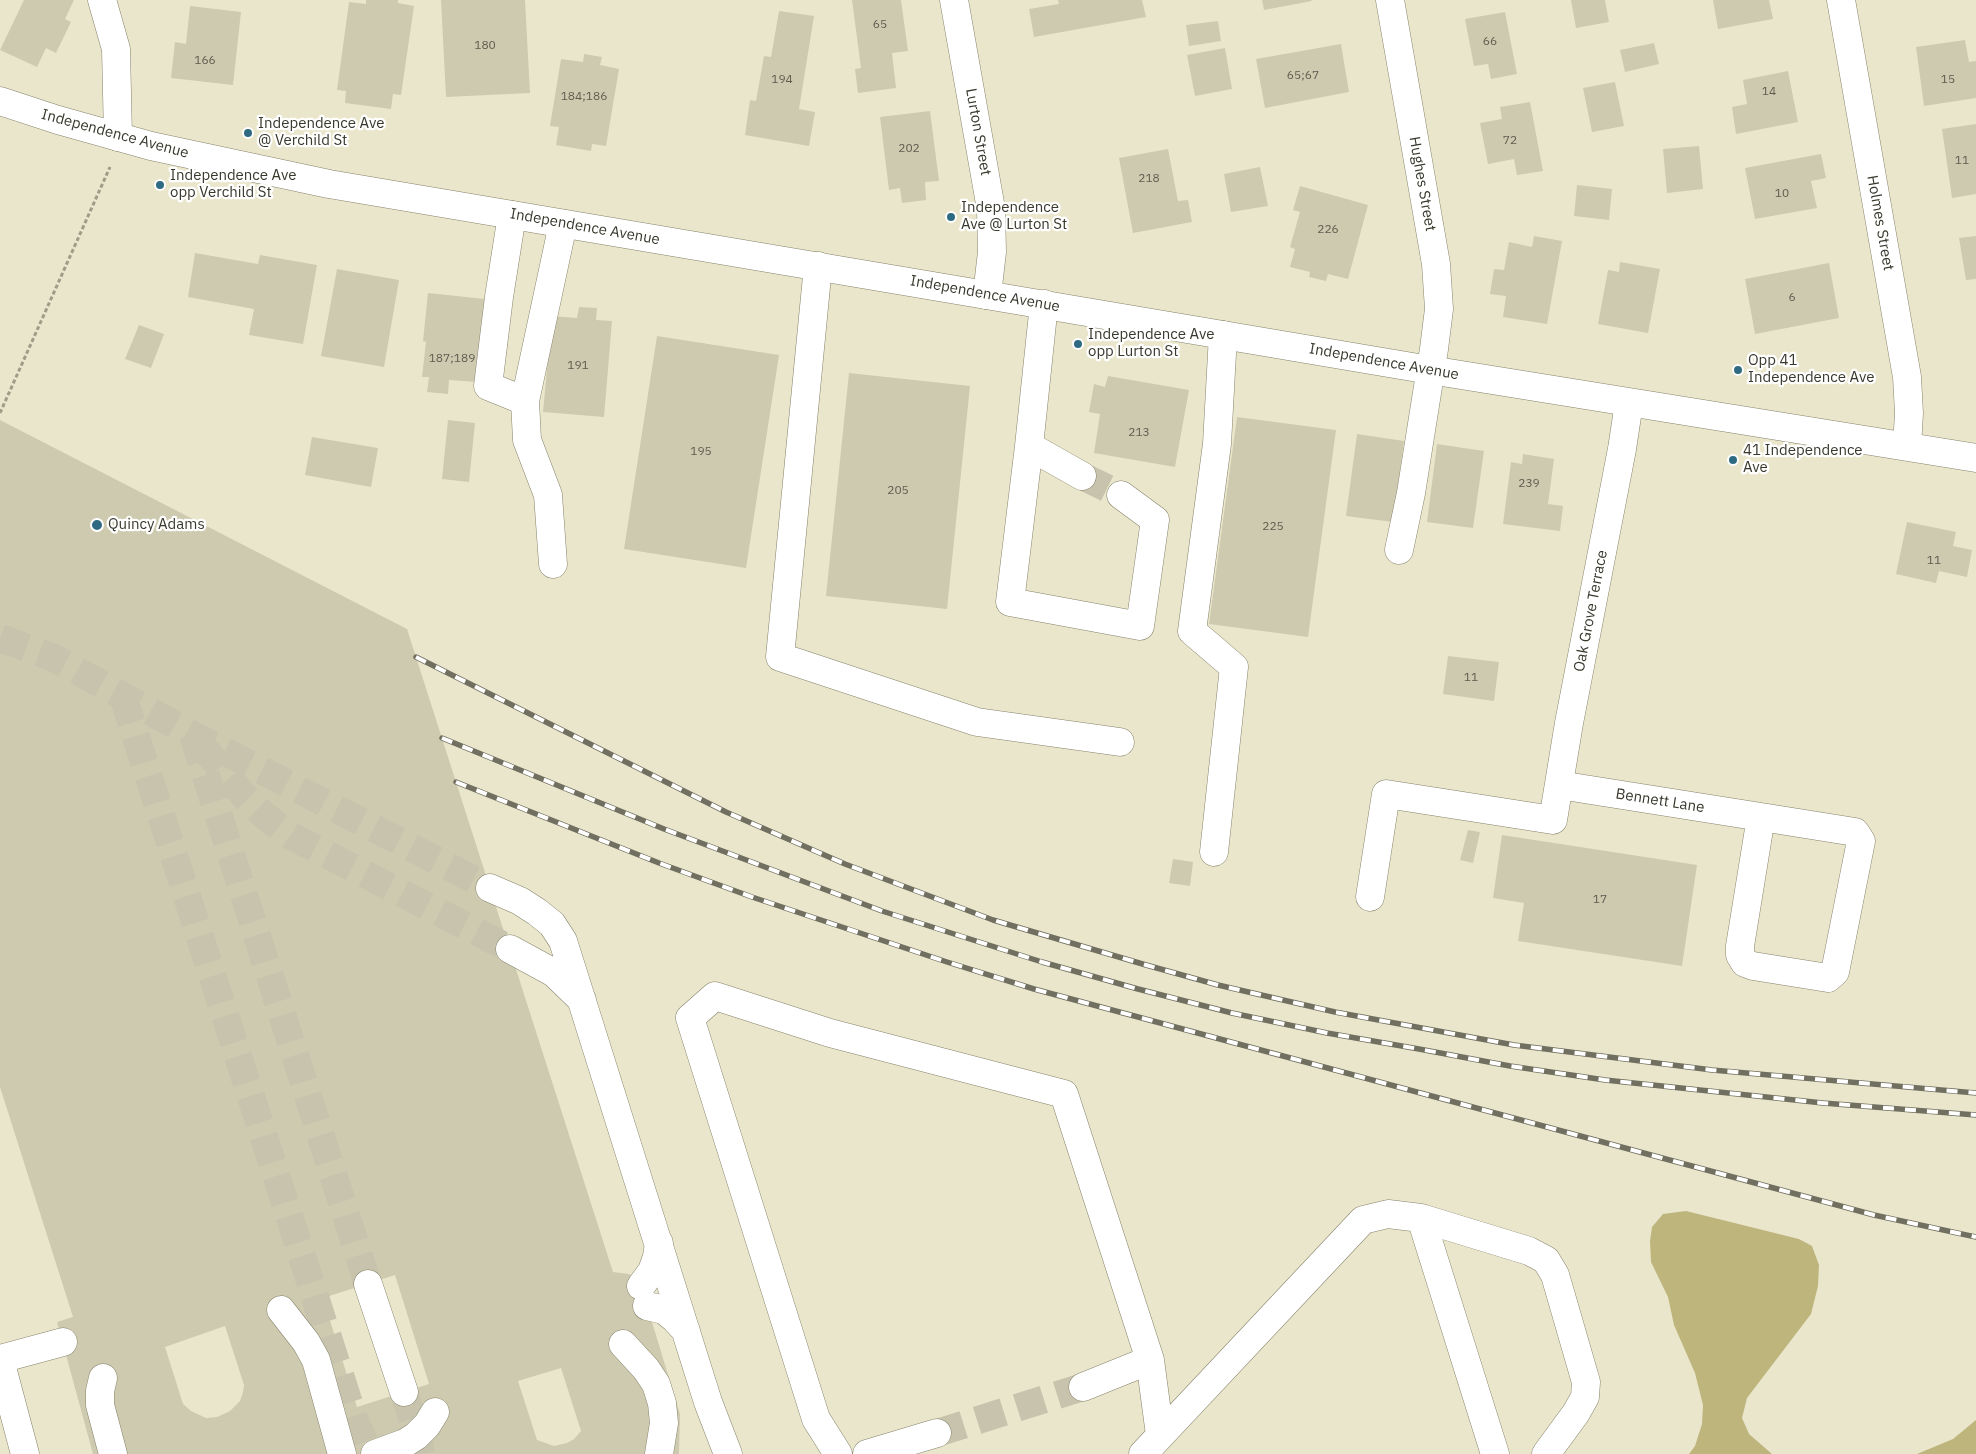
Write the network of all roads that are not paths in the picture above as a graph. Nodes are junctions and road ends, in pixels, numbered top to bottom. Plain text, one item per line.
1 (102, 0) edge
2 (954, 0) edge
3 (1390, 0) edge
4 (1841, 0) edge
5 (0, 101) edge
6 (118, 137) junction
7 (512, 215) junction
8 (563, 224) junction
9 (818, 266) junction
10 (987, 295) junction
11 (1044, 304) junction
12 (1222, 335) junction
13 (1430, 370) junction
14 (525, 401) junction
15 (1629, 403) junction
16 (1028, 446) junction
17 (1907, 446) junction
18 (1976, 458) edge
19 (1082, 476) tunnel mouth
20 (1121, 495) tunnel mouth
21 (1400, 550) dead end
22 (553, 564) dead end
23 (1120, 742) dead end
24 (1559, 785) junction
25 (1761, 817) junction
26 (1214, 852) dead end
27 (490, 888) tunnel mouth
28 (1370, 897) dead end
29 (510, 949) tunnel mouth
30 (583, 1001) junction
31 (1421, 1218) junction
32 (659, 1243) junction
33 (368, 1284) tunnel mouth
34 (281, 1310) dead end
35 (686, 1331) junction
36 (63, 1342) dead end
37 (623, 1344) dead end
38 (0, 1359) edge
39 (1150, 1360) junction
40 (103, 1378) dead end
41 (1083, 1386) tunnel mouth
42 (404, 1392) tunnel mouth
43 (708, 1402) junction
44 (435, 1412) dead end
45 (937, 1433) tunnel mouth
46 (1151, 1445) edge
47 (25, 1454) edge
48 (113, 1454) edge
49 (342, 1454) edge
50 (375, 1454) edge
51 (659, 1454) edge
52 (708, 1454) edge
53 (728, 1454) edge
54 (838, 1454) edge
55 (868, 1454) edge
56 (1495, 1454) edge
57 (1546, 1454) edge

1 - 6 main road
2 - 10 main road, Lurton Street
3 - 13 main road, Hughes Street
4 - 17 main road, Holmes Street
5 - 6 main road, Independence Avenue
6 - 7 main road, Independence Avenue
7 - 8 main road, Independence Avenue
7 - 14 main road
8 - 9 main road, Independence Avenue
8 - 14 main road
9 - 10 main road, Independence Avenue
9 - 23 main road
10 - 11 main road, Independence Avenue
11 - 12 main road, Independence Avenue
11 - 16 main road
12 - 13 main road, Independence Avenue
12 - 26 main road
13 - 15 main road, Independence Avenue
13 - 21 main road, Hughes Street
14 - 22 main road
15 - 17 main road, Independence Avenue
15 - 24 main road, Oak Grove Terrace
16 - 19 main road
16 - 20 main road
17 - 18 main road, Independence Avenue
24 - 25 main road, Bennett Lane
24 - 28 main road, Oak Grove Terrace
25 - 25 main road, Bennett Lane
27 - 30 main road
29 - 30 main road
30 - 32 main road
31 - 46 main road
31 - 56 main road
31 - 57 main road
32 - 35 main road
32 - 35 main road
33 - 42 main road
34 - 49 main road
35 - 43 main road
36 - 38 main road
37 - 51 main road
38 - 47 main road
39 - 41 main road
39 - 46 main road
39 - 54 main road
40 - 48 main road
43 - 52 main road
43 - 53 main road
44 - 50 main road
45 - 55 main road

